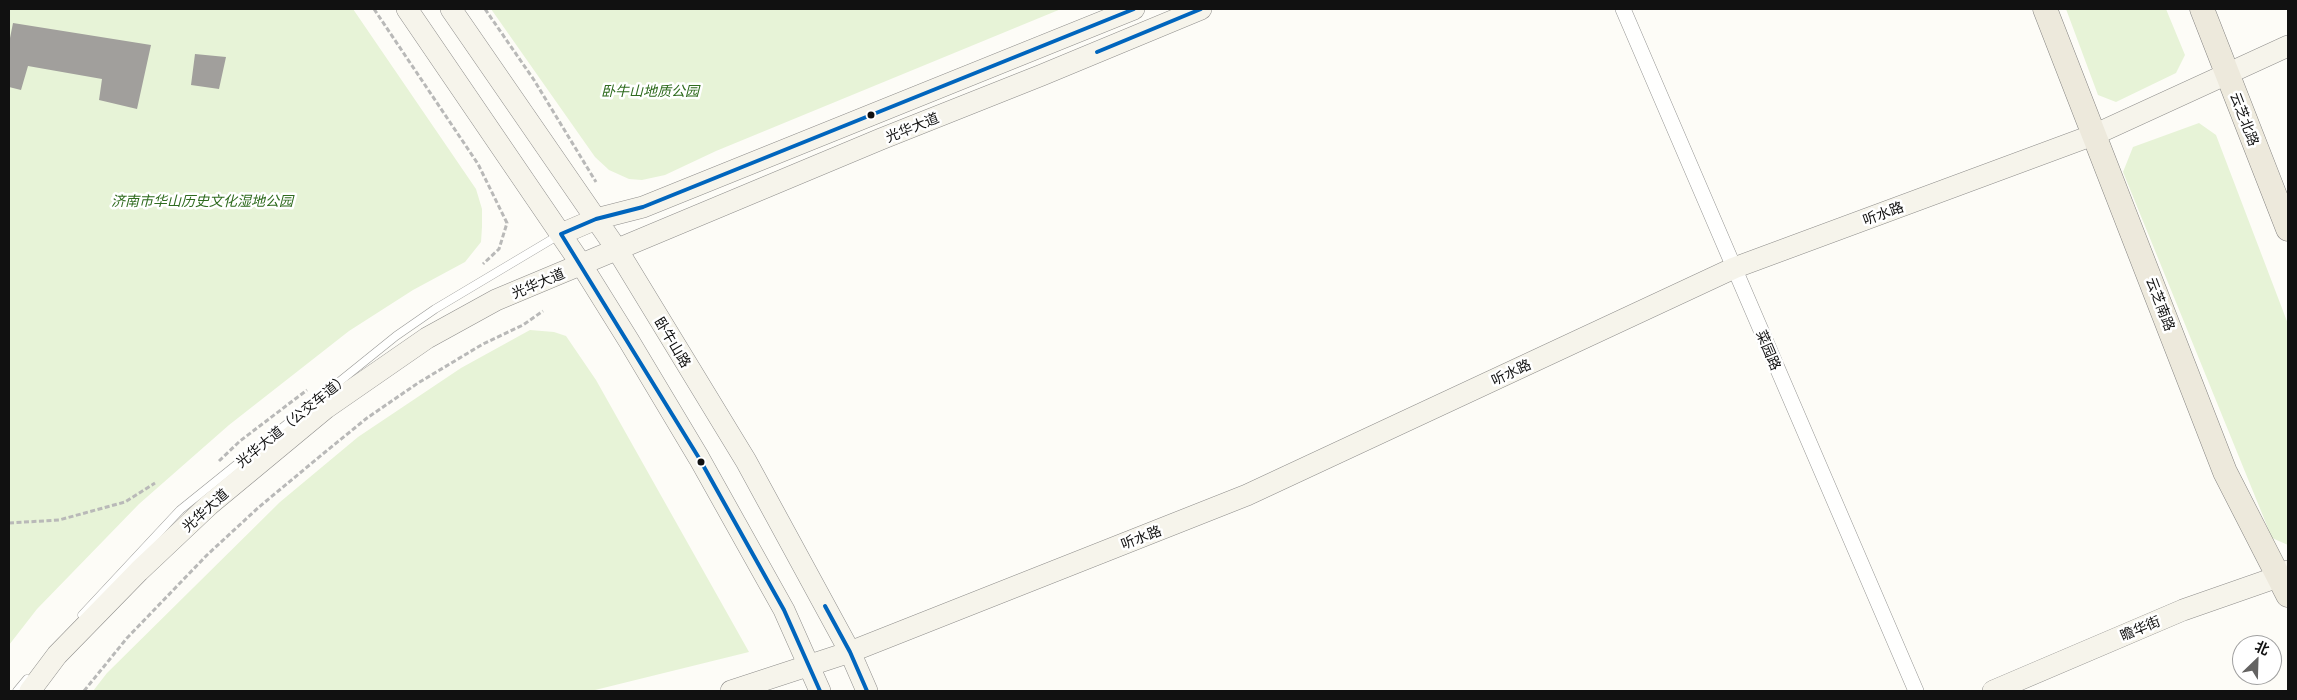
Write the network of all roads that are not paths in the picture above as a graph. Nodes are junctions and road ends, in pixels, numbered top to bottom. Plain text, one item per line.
1 (407, 9) edge
2 (451, 9) edge
3 (1134, 9) edge
4 (1201, 9) edge
5 (1623, 9) edge
6 (2045, 9) edge
7 (2202, 9) edge
8 (2288, 46) edge
9 (2227, 72) junction
10 (2096, 134) junction
11 (596, 219) junction
12 (2288, 229) edge
13 (561, 234) junction
14 (618, 251) junction
15 (581, 264) junction
16 (1734, 268) junction
17 (2285, 580) edge
18 (74, 624) dead end
19 (68, 632) dead end
20 (850, 652) junction
21 (809, 666) junction
22 (37, 667) dead end
23 (30, 683) edge
24 (17, 691) edge
25 (731, 691) edge
26 (820, 691) edge
27 (868, 691) edge
28 (1916, 691) edge
29 (1993, 691) edge

1 - 13 main road
2 - 11 main road, 卧牛山路
3 - 11 main road, 光华大道
4 - 14 main road, 光华大道
5 - 16 street, 菜园路
6 - 10 main road, 云芝南路
7 - 9 main road, 云芝北路
8 - 9 main road, 听水路
9 - 10 main road, 听水路
9 - 12 main road, 云芝北路
10 - 16 main road, 听水路
10 - 17 main road, 云芝南路
11 - 13 main road, 光华大道
11 - 14 main road, 卧牛山路
13 - 15 main road
13 - 18 lane, 光华大道（公交车道）
14 - 15 main road, 光华大道
14 - 20 main road, 卧牛山路
15 - 21 main road
15 - 23 main road, 光华大道
16 - 20 main road, 听水路
16 - 28 street, 菜园路
17 - 29 main road, 瞻华街
19 - 22 lane
20 - 21 main road, 听水路
20 - 27 main road, 卧牛山路
21 - 25 main road, 听水路
21 - 26 main road
23 - 24 lane

